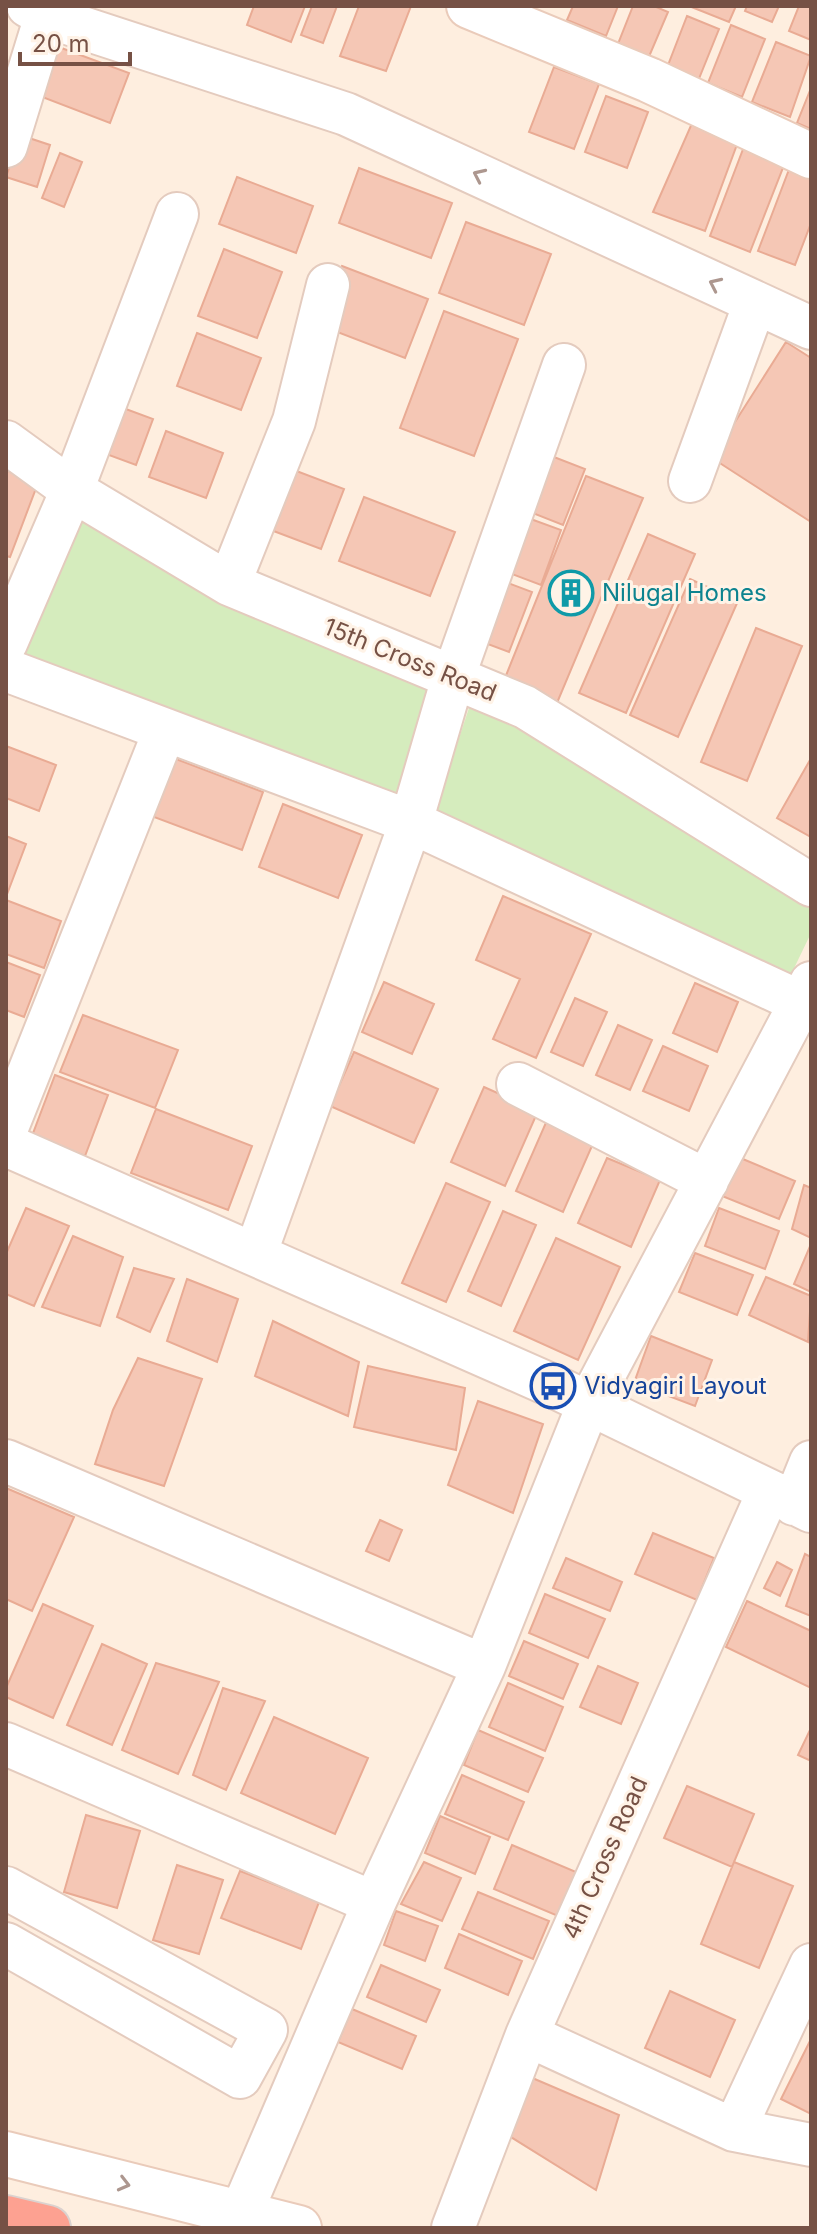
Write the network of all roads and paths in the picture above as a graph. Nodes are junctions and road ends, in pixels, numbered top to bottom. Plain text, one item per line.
1 (469, 6) edge
2 (37, 11) edge
3 (6, 146) edge
4 (811, 156) edge
5 (177, 214) dead end
6 (328, 285) dead end
7 (755, 303) junction
8 (811, 328) edge
9 (564, 365) dead end
10 (6, 442) edge
11 (690, 481) dead end
12 (72, 490) junction
13 (229, 584) junction
14 (6, 643) edge
15 (6, 670) edge
16 (453, 678) junction
17 (165, 730) junction
18 (411, 822) junction
19 (811, 885) edge
20 (805, 992) edge
21 (518, 1084) dead end
22 (6, 1130) edge
23 (6, 1145) edge
24 (707, 1181) junction
25 (256, 1252) junction
26 (589, 1403) junction
27 (6, 1461) edge
28 (811, 1462) edge
29 (791, 1503) edge
30 (484, 1666) junction
31 (6, 1744) edge
32 (6, 1888) edge
33 (374, 1903) junction
34 (6, 1944) edge
35 (811, 1965) edge
36 (527, 2035) junction
37 (734, 2130) junction
38 (811, 2145) edge
39 (6, 2154) edge
40 (241, 2213) junction
41 (6, 2218) edge
42 (48, 2228) edge
43 (299, 2228) edge
44 (453, 2228) edge

1 - 4 main road
2 - 3 street
7 -> 2 street
5 - 12 street
6 - 13 street
7 - 8 street
7 - 11 street
9 - 16 street
10 - 12 street, 15th Cross Road
12 - 13 street, 15th Cross Road
12 - 14 street
13 - 16 street, 15th Cross Road
15 - 17 street
16 - 18 street
16 - 19 street, 15th Cross Road
17 - 18 street
17 - 22 street
18 - 20 street
18 - 25 street
20 - 24 street
21 - 24 street
23 - 25 street
24 - 26 street
25 - 26 street
26 - 29 street
26 - 30 street
27 - 30 street
28 - 29 street, 4th Cross Road
29 - 36 street, 4th Cross Road
30 - 33 street
31 - 33 street
32 - 34 street
33 - 40 street
35 - 37 street
36 - 37 street
36 - 44 street, 4th Cross Road
37 - 38 street
39 -> 40 main road
40 - 43 main road
41 - 42 highway

